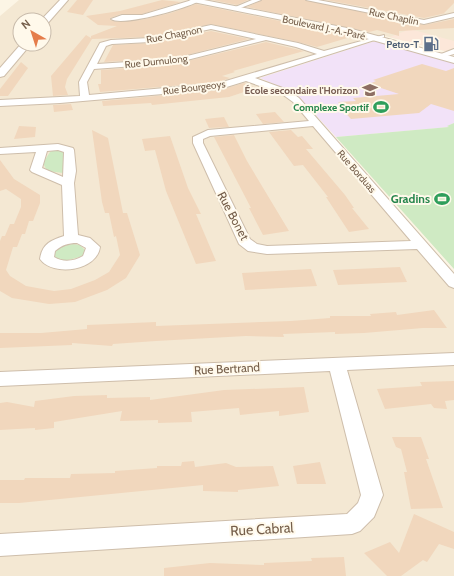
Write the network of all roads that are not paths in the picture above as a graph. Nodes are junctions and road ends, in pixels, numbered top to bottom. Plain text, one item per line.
1 (54, 0) edge
2 (64, 0) edge
3 (196, 0) edge
4 (208, 0) edge
5 (258, 0) edge
6 (309, 0) edge
7 (237, 7) junction
8 (43, 12) edge
9 (52, 13) edge
10 (454, 15) edge
11 (136, 18) dead end
12 (379, 37) junction
13 (266, 38) junction
14 (12, 46) edge
15 (19, 52) edge
16 (325, 54) junction
17 (450, 55) edge
18 (0, 59) edge
19 (92, 67) junction
20 (0, 74) edge
21 (247, 78) junction
22 (85, 98) junction
23 (0, 102) edge
24 (315, 123) junction
25 (43, 148) junction
26 (0, 151) edge
27 (68, 183) junction
28 (71, 239) dead end
29 (420, 245) junction
30 (454, 283) edge
31 (454, 359) edge
32 (337, 364) junction
33 (0, 379) edge
34 (0, 545) edge

1 - 8 street
2 - 9 street
3 - 7 street, Boulevard J.-A.-Paré
3 - 11 street
4 - 7 street, Boulevard J.-A.-Paré
5 - 7 street
6 - 10 street, Rue Chaplin
7 - 12 street, Boulevard J.-A.-Paré
12 - 16 street, Rue Bourgeoys
12 - 17 street, Boulevard J.-A.-Paré
13 - 16 street, Rue Chagnon
13 - 19 street, Rue Dumulong
13 - 19 street, Rue Chagnon
14 - 18 street
15 - 20 street
16 - 21 street, Rue Bourgeoys
19 - 22 street, Rue Chagnon
21 - 22 street, Rue Bourgeoys
21 - 24 street, Rue Borduas
22 - 23 street, Rue Bourgeoys
24 - 29 street, Rue Borduas
24 - 29 street, Rue Bonet
25 - 26 street
25 - 27 street
25 - 27 street
27 - 28 street
29 - 30 street, Rue Borduas
31 - 32 street, Rue Bertrand
32 - 33 street, Rue Bertrand
32 - 34 street, Rue Cabral

